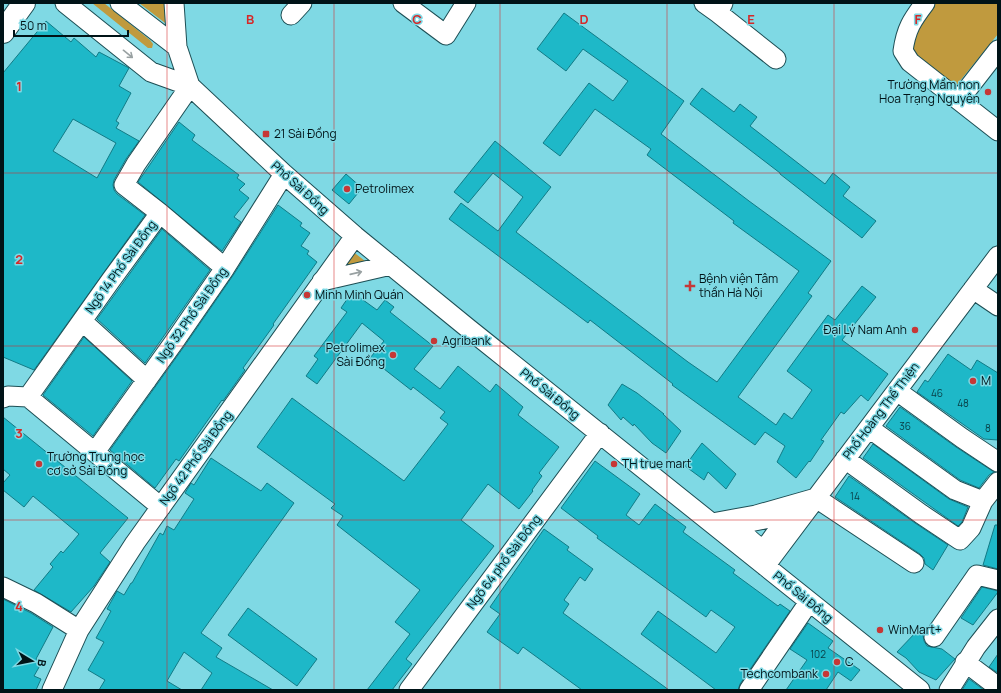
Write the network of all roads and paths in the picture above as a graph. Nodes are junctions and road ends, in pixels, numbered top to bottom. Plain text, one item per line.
1 (24, 3) edge
2 (65, 3) edge
3 (120, 3) edge
4 (174, 3) edge
5 (402, 3) edge
6 (466, 3) edge
7 (925, 3) edge
8 (715, 6) edge
9 (3, 32) edge
10 (177, 47) junction
11 (998, 50) edge
12 (776, 59) dead end
13 (190, 86) junction
14 (959, 100) junction
15 (998, 131) edge
16 (284, 174) junction
17 (160, 213) junction
18 (355, 236) junction
19 (998, 256) edge
20 (391, 265) junction
21 (225, 268) junction
22 (322, 281) junction
23 (973, 289) junction
24 (998, 306) edge
25 (82, 321) junction
26 (147, 380) junction
27 (896, 391) junction
28 (28, 397) junction
29 (3, 398) edge
30 (869, 428) junction
31 (600, 433) junction
32 (95, 452) junction
33 (846, 459) junction
34 (998, 462) edge
35 (998, 482) edge
36 (816, 498) junction
37 (983, 501) junction
38 (161, 507) junction
39 (712, 523) junction
40 (914, 563) dead end
41 (765, 566) junction
42 (998, 580) edge
43 (3, 587) edge
44 (809, 602) junction
45 (997, 622) edge
46 (79, 630) junction
47 (934, 637) dead end
48 (965, 662) junction
49 (998, 687) edge
50 (52, 690) edge
51 (409, 690) edge
52 (749, 690) edge
53 (920, 690) edge
54 (949, 690) edge

1 - 9 highway
2 -> 13 street, Phố Sài Đồng
3 - 10 street
4 - 10 street, Phố Sài Đồng
5 - 6 street
7 - 14 street
8 - 12 street
10 - 13 street, Phố Sài Đồng
11 - 14 street
13 - 16 street, Phố Sài Đồng
13 - 17 street, Ngõ 14 Phố Sài Đồng
14 - 15 street
16 - 18 street, Phố Sài Đồng
16 - 21 street, Ngõ 32 Phố Sài Đồng
17 - 21 street, Ngõ 14 Phố Sài Đồng
17 - 25 street, Ngõ 14 Phố Sài Đồng
18 - 20 street, Phố Sài Đồng
18 - 22 street, Ngõ 42 Phố Sài Đồng
19 - 23 street, Phố Hoàng Thế Thiện
22 -> 20 street
20 - 31 street, Phố Sài Đồng
21 - 26 street, Ngõ 32 Phố Sài Đồng
22 - 38 street, Ngõ 42 Phố Sài Đồng
23 - 24 street
23 - 27 street, Phố Hoàng Thế Thiện
25 - 26 street
25 - 28 street, Ngõ 14 Phố Sài Đồng
26 - 32 street, Ngõ 32 Phố Sài Đồng
27 - 30 street, Phố Hoàng Thế Thiện
27 - 34 street
28 - 29 street
28 - 32 street
30 - 33 street, Phố Hoàng Thế Thiện
30 - 37 street
31 - 39 street, Phố Sài Đồng
31 - 51 street, Ngõ 64 phố Sài Đồng
32 - 38 street
33 - 36 street, Phố Hoàng Thế Thiện
33 - 37 street
35 - 37 street
36 - 39 street
36 - 40 street
36 - 41 street, Phố Hoàng Thế Thiện
38 - 46 street, Ngõ 42 Phố Sài Đồng
39 - 41 street, Phố Sài Đồng
41 - 44 street, Phố Sài Đồng
42 - 47 street
43 - 46 street
44 - 52 street
44 - 53 street, Phố Sài Đồng
45 - 48 street
46 - 50 street, Ngõ 42 Phố Sài Đồng
48 - 49 street
48 - 54 street

